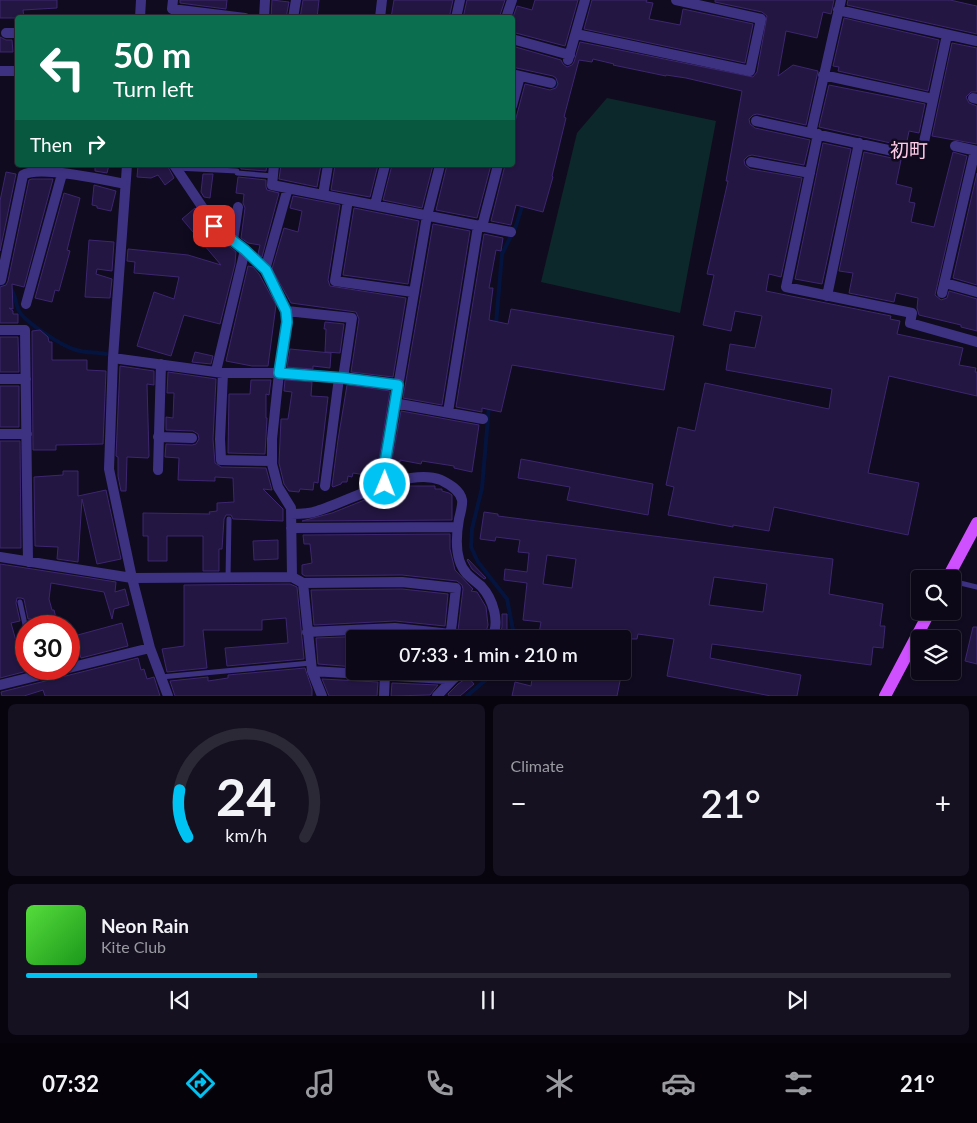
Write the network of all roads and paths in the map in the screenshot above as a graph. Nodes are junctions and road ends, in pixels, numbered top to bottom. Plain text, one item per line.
1 (141, 0) edge
2 (173, 0) edge
3 (265, 0) edge
4 (296, 0) edge
5 (382, 0) edge
6 (460, 0) edge
7 (512, 0) edge
8 (585, 0) edge
9 (676, 0) edge
10 (839, 5) edge
11 (140, 15) edge
12 (221, 15) edge
13 (264, 15) edge
14 (294, 15) edge
15 (380, 15) edge
16 (457, 15) edge
17 (507, 15) edge
18 (6, 33) dead end
19 (15, 33) edge
20 (576, 34) junction
21 (946, 35) junction
22 (515, 40) edge
23 (977, 41) edge
24 (0, 71) edge
25 (15, 71) edge
26 (516, 75) edge
27 (823, 75) junction
28 (551, 83) dead end
29 (933, 99) junction
30 (756, 121) dead end
31 (814, 133) junction
32 (924, 142) dead end
33 (858, 143) junction
34 (956, 146) dead end
35 (976, 151) edge
36 (902, 152) dead end
37 (751, 162) dead end
38 (127, 167) edge
39 (175, 167) edge
40 (187, 167) edge
41 (274, 167) edge
42 (328, 167) edge
43 (384, 167) edge
44 (439, 167) edge
45 (497, 167) edge
46 (810, 173) junction
47 (62, 174) junction
48 (273, 176) junction
49 (125, 184) junction
50 (288, 188) junction
51 (323, 195) junction
52 (348, 200) junction
53 (375, 205) junction
54 (238, 207) dead end
55 (426, 216) junction
56 (480, 226) junction
57 (511, 232) dead end
58 (233, 240) junction
59 (245, 250) junction
60 (266, 270) junction
61 (1, 280) edge
62 (945, 283) junction
63 (413, 292) junction
64 (977, 292) edge
65 (942, 294) dead end
66 (827, 296) junction
67 (26, 304) dead end
68 (286, 311) junction
69 (0, 330) edge
70 (977, 342) edge
71 (113, 358) junction
72 (161, 364) junction
73 (220, 372) junction
74 (279, 373) junction
75 (341, 378) junction
76 (0, 379) edge
77 (26, 379) junction
78 (398, 385) junction
79 (394, 403) junction
80 (448, 412) junction
81 (483, 419) dead end
82 (0, 434) edge
83 (27, 434) junction
84 (158, 437) junction
85 (192, 438) dead end
86 (272, 461) junction
87 (158, 470) dead end
88 (385, 484) junction
89 (325, 486) dead end
90 (291, 514) junction
91 (229, 518) dead end
92 (977, 524) edge
93 (457, 527) junction
94 (291, 528) junction
95 (0, 557) edge
96 (28, 562) junction
97 (953, 570) edge
98 (292, 577) junction
99 (132, 578) junction
100 (228, 578) junction
101 (303, 583) junction
102 (961, 583) edge
103 (977, 587) edge
104 (20, 602) dead end
105 (23, 615) edge
106 (925, 620) edge
107 (346, 630) edge
108 (351, 630) edge
109 (409, 630) edge
110 (452, 630) edge
111 (494, 630) edge
112 (307, 632) junction
113 (150, 648) junction
114 (80, 663) edge
115 (312, 667) junction
116 (346, 671) edge
117 (161, 677) junction
118 (15, 680) edge
119 (385, 680) edge
120 (447, 680) edge
121 (0, 685) edge
122 (168, 696) edge
123 (322, 696) edge
124 (384, 696) edge
125 (437, 696) edge
126 (885, 696) edge

1 - 11 street
2 - 12 street
3 - 13 street
4 - 14 street
5 - 15 street
6 - 16 street
7 - 17 street
8 - 20 street
9 - 20 street
10 - 21 street
10 - 27 street
18 - 19 street
20 - 22 street
21 - 23 street
21 - 29 street
24 - 25 street
26 - 28 street
27 - 29 street
27 - 31 street
29 - 32 street
30 - 31 street
31 - 33 street
31 - 46 street
33 - 36 street
33 - 66 street
34 - 35 street
35 - 62 street
37 - 46 street
38 - 49 street
39 - 58 street
40 - 48 lane
41 - 48 street
42 - 51 street
43 - 53 street
44 - 55 street
45 - 56 street
46 - 66 street
47 - 49 street
47 - 61 street
47 - 67 street
48 - 50 street
49 - 71 street
50 - 51 street
50 - 60 street
51 - 52 street
52 - 53 street
52 - 63 street
53 - 55 street
54 - 58 street
55 - 56 street
55 - 63 street
56 - 57 street
56 - 80 street
58 - 59 street
59 - 60 street
59 - 73 street
60 - 68 street
62 - 64 street
62 - 65 street
63 - 78 street
66 - 70 street
68 - 74 street
68 - 75 street
69 - 77 street
71 - 72 street
71 - 99 street
72 - 73 street
72 - 84 street
73 - 74 street
73 - 86 street
74 - 75 street
74 - 86 street
75 - 78 street
75 - 89 street
76 - 77 street
77 - 83 street
78 - 79 street
79 - 80 street
79 - 88 street
80 - 81 street
82 - 83 street
83 - 96 street
84 - 85 street
84 - 87 street
86 - 90 street
88 - 90 street
88 - 93 street
90 - 94 street
91 - 100 lane
92 - 97 main road
93 - 94 street
93 - 111 street
94 - 98 street
95 - 96 street
96 - 99 street
98 - 100 street
98 - 101 street
99 - 100 street
99 - 113 street
101 - 110 street
101 - 112 street
102 - 103 lane
104 - 105 lane
106 - 126 main road
107 - 112 street
108 - 109 street
112 - 115 street
113 - 114 street
113 - 117 street
115 - 116 street
115 - 117 lane
115 - 123 street
117 - 122 street
118 - 121 street
119 - 124 street
120 - 125 street

